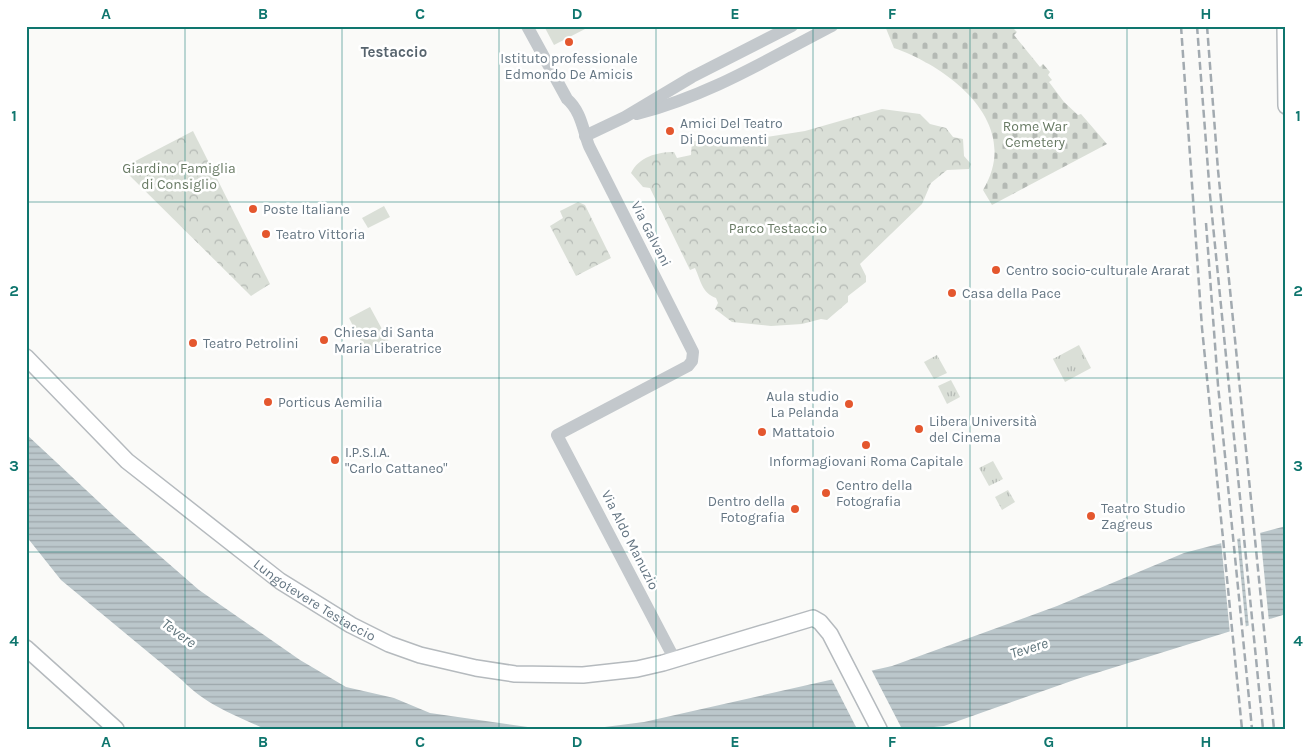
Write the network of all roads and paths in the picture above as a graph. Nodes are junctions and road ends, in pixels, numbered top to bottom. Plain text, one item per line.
1 (527, 26) edge
2 (792, 26) edge
3 (832, 26) edge
4 (1285, 26) edge
5 (1286, 106) edge
6 (625, 117) junction
7 (583, 132) junction
8 (26, 357) edge
9 (557, 435) joint
10 (26, 648) edge
11 (675, 660) junction
12 (116, 729) edge
13 (879, 729) edge

1 - 7 street, Via Galvani
2 - 6 street
3 - 6 street
4 - 5 main road
6 - 7 street
7 - 9 street, Via Galvani
8 - 11 main road, Lungotevere Testaccio
9 - 11 street, Via Aldo Manuzio
10 - 12 main road
11 - 13 main road, Lungotevere Testaccio

